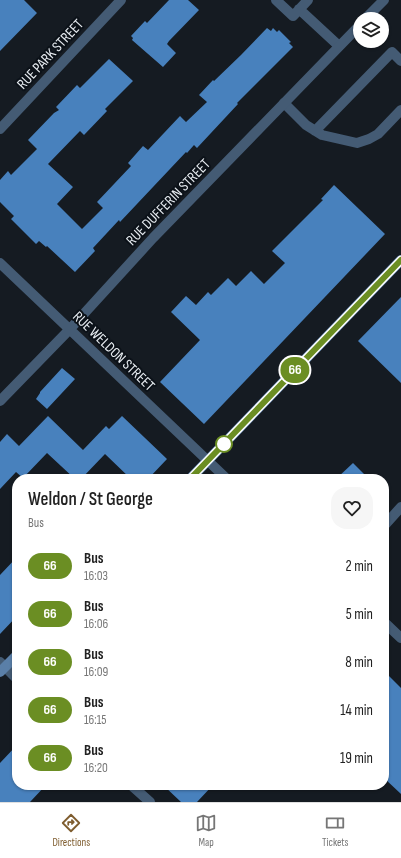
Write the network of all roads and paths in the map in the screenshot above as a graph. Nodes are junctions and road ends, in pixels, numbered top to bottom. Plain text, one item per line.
1 (121, 0) edge
2 (276, 0) edge
3 (308, 0) edge
4 (384, 0) edge
5 (299, 9) junction
6 (372, 12) edge
7 (353, 32) edge
8 (339, 46) junction
9 (401, 61) edge
10 (284, 103) junction
11 (401, 110) edge
12 (0, 129) edge
13 (315, 131) junction
14 (401, 260) edge
15 (0, 262) edge
16 (70, 329) junction
17 (0, 401) edge
18 (207, 461) junction
19 (195, 474) edge
20 (221, 474) edge
21 (401, 507) edge
22 (389, 520) edge
23 (389, 627) edge
24 (401, 638) edge
25 (12, 659) edge
26 (2, 667) edge
27 (12, 675) edge
28 (137, 790) edge
29 (150, 802) edge

1 - 12 street, RUE PARK STREET
2 - 5 street
3 - 5 street
4 - 6 street
5 - 8 street
7 - 8 street, RUE DUFFERIN STREET
8 - 10 street, RUE DUFFERIN STREET
9 - 13 street
10 - 13 street
10 - 16 street, RUE DUFFERIN STREET
11 - 13 street
14 - 18 main road
15 - 16 street, RUE WELDON STREET
16 - 17 street, RUE DUFFERIN STREET
16 - 18 street, RUE WELDON STREET
18 - 19 main road
18 - 20 street, RUE WELDON STREET
21 - 22 street
23 - 24 street
25 - 26 main road
26 - 27 street
28 - 29 street

